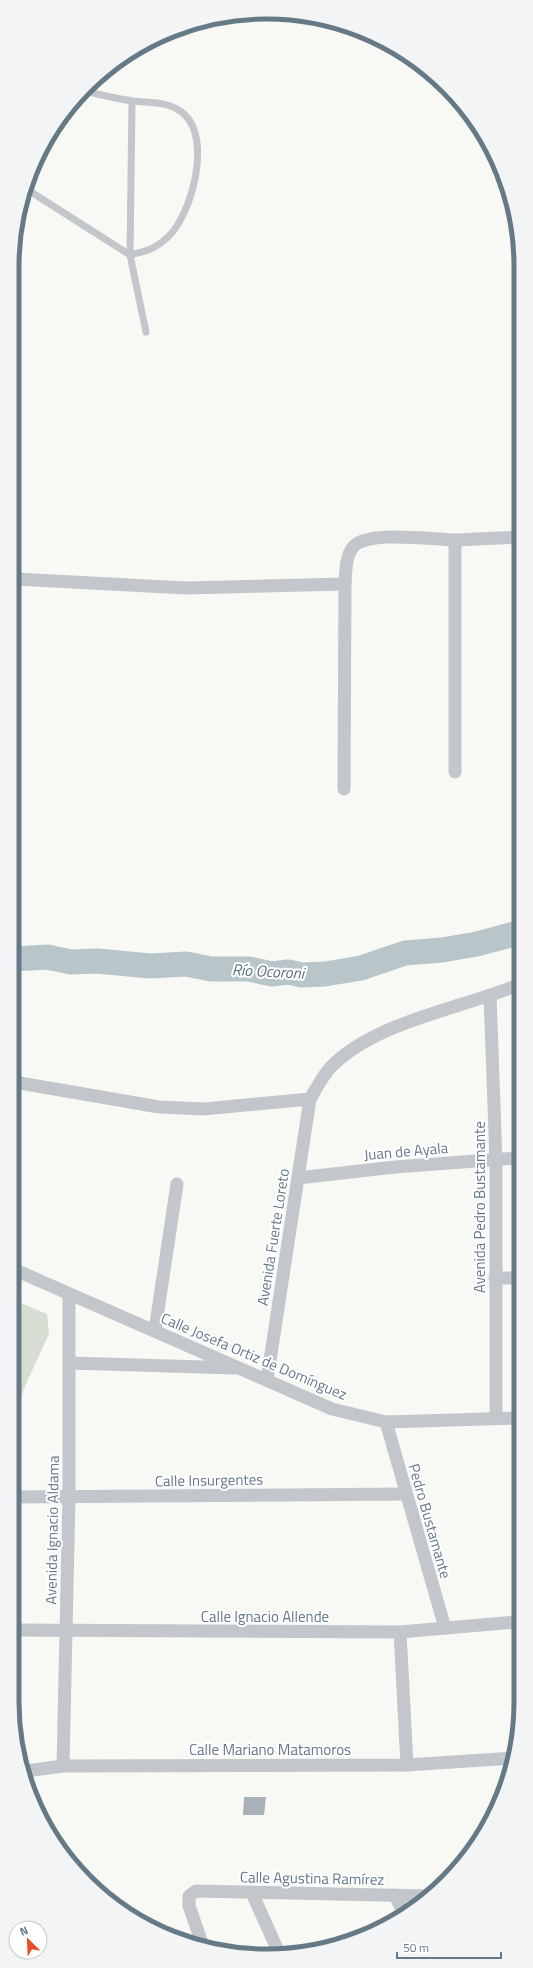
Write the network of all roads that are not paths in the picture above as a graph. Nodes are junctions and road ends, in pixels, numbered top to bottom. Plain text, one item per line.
1 (90, 92) edge
2 (132, 101) junction
3 (30, 192) edge
4 (130, 255) junction
5 (146, 332) dead end
6 (514, 537) edge
7 (455, 540) junction
8 (19, 579) edge
9 (345, 584) junction
10 (455, 772) dead end
11 (344, 789) dead end
12 (514, 987) edge
13 (490, 996) junction
14 (19, 1083) edge
15 (310, 1099) junction
16 (514, 1158) edge
17 (496, 1160) junction
18 (298, 1178) junction
19 (178, 1184) dead end
20 (19, 1272) edge
21 (495, 1278) junction
22 (514, 1278) edge
23 (69, 1294) junction
24 (155, 1330) junction
25 (70, 1363) junction
26 (242, 1369) junction
27 (268, 1380) junction
28 (496, 1418) junction
29 (514, 1418) edge
30 (386, 1422) junction
31 (406, 1494) junction
32 (19, 1497) edge
33 (69, 1497) junction
34 (514, 1622) edge
35 (445, 1628) junction
36 (19, 1630) edge
37 (66, 1632) junction
38 (400, 1632) junction
39 (507, 1758) edge
40 (407, 1764) junction
41 (63, 1766) junction
42 (29, 1771) edge
43 (252, 1893) junction
44 (395, 1895) junction
45 (420, 1896) edge
46 (401, 1909) edge
47 (202, 1941) edge
48 (277, 1948) edge

1 - 2 lane
2 - 4 lane
2 - 4 lane
3 - 4 lane
4 - 5 lane
6 - 7 street
7 - 9 street
7 - 10 street
8 - 9 street
9 - 11 street
12 - 13 street
13 - 15 street
13 - 17 street, Avenida Pedro Bustamante
14 - 15 street
15 - 18 street, Avenida Fuerte Loreto
16 - 17 street, Juan de Ayala
17 - 18 street, Juan de Ayala
17 - 21 street, Avenida Pedro Bustamante
18 - 27 street, Avenida Fuerte Loreto
19 - 24 street
20 - 23 street, Calle Josefa Ortiz de Domínguez
21 - 22 street
21 - 28 street, Avenida Pedro Bustamante
23 - 24 street, Calle Josefa Ortiz de Domínguez
23 - 25 street, Avenida Ignacio Aldama
24 - 26 street, Calle Josefa Ortiz de Domínguez
25 - 26 street
25 - 33 street, Avenida Ignacio Aldama
26 - 27 street, Calle Josefa Ortiz de Domínguez
27 - 30 street, Calle Josefa Ortiz de Domínguez
28 - 29 street, Calle Josefa Ortiz de Domínguez
28 - 30 street, Calle Josefa Ortiz de Domínguez
30 - 31 street, Pedro Bustamante
31 - 33 street, Calle Insurgentes
31 - 35 street, Pedro Bustamante
32 - 33 street, Calle Insurgentes
33 - 37 street, Avenida Ignacio Aldama
34 - 35 street, Calle Ignacio Allende
35 - 38 street, Calle Ignacio Allende
36 - 37 street, Calle Ignacio Allende
37 - 38 street, Calle Ignacio Allende
37 - 41 street, Avenida Ignacio Aldama
38 - 40 street
39 - 40 street, Calle Mariano Matamoros
40 - 41 street, Calle Mariano Matamoros
41 - 42 street, Calle Mariano Matamoros
43 - 44 street, Calle Agustina Ramírez
43 - 47 street, Calle Agustina Ramírez
43 - 48 street
44 - 45 street, Calle Agustina Ramírez
44 - 46 street

